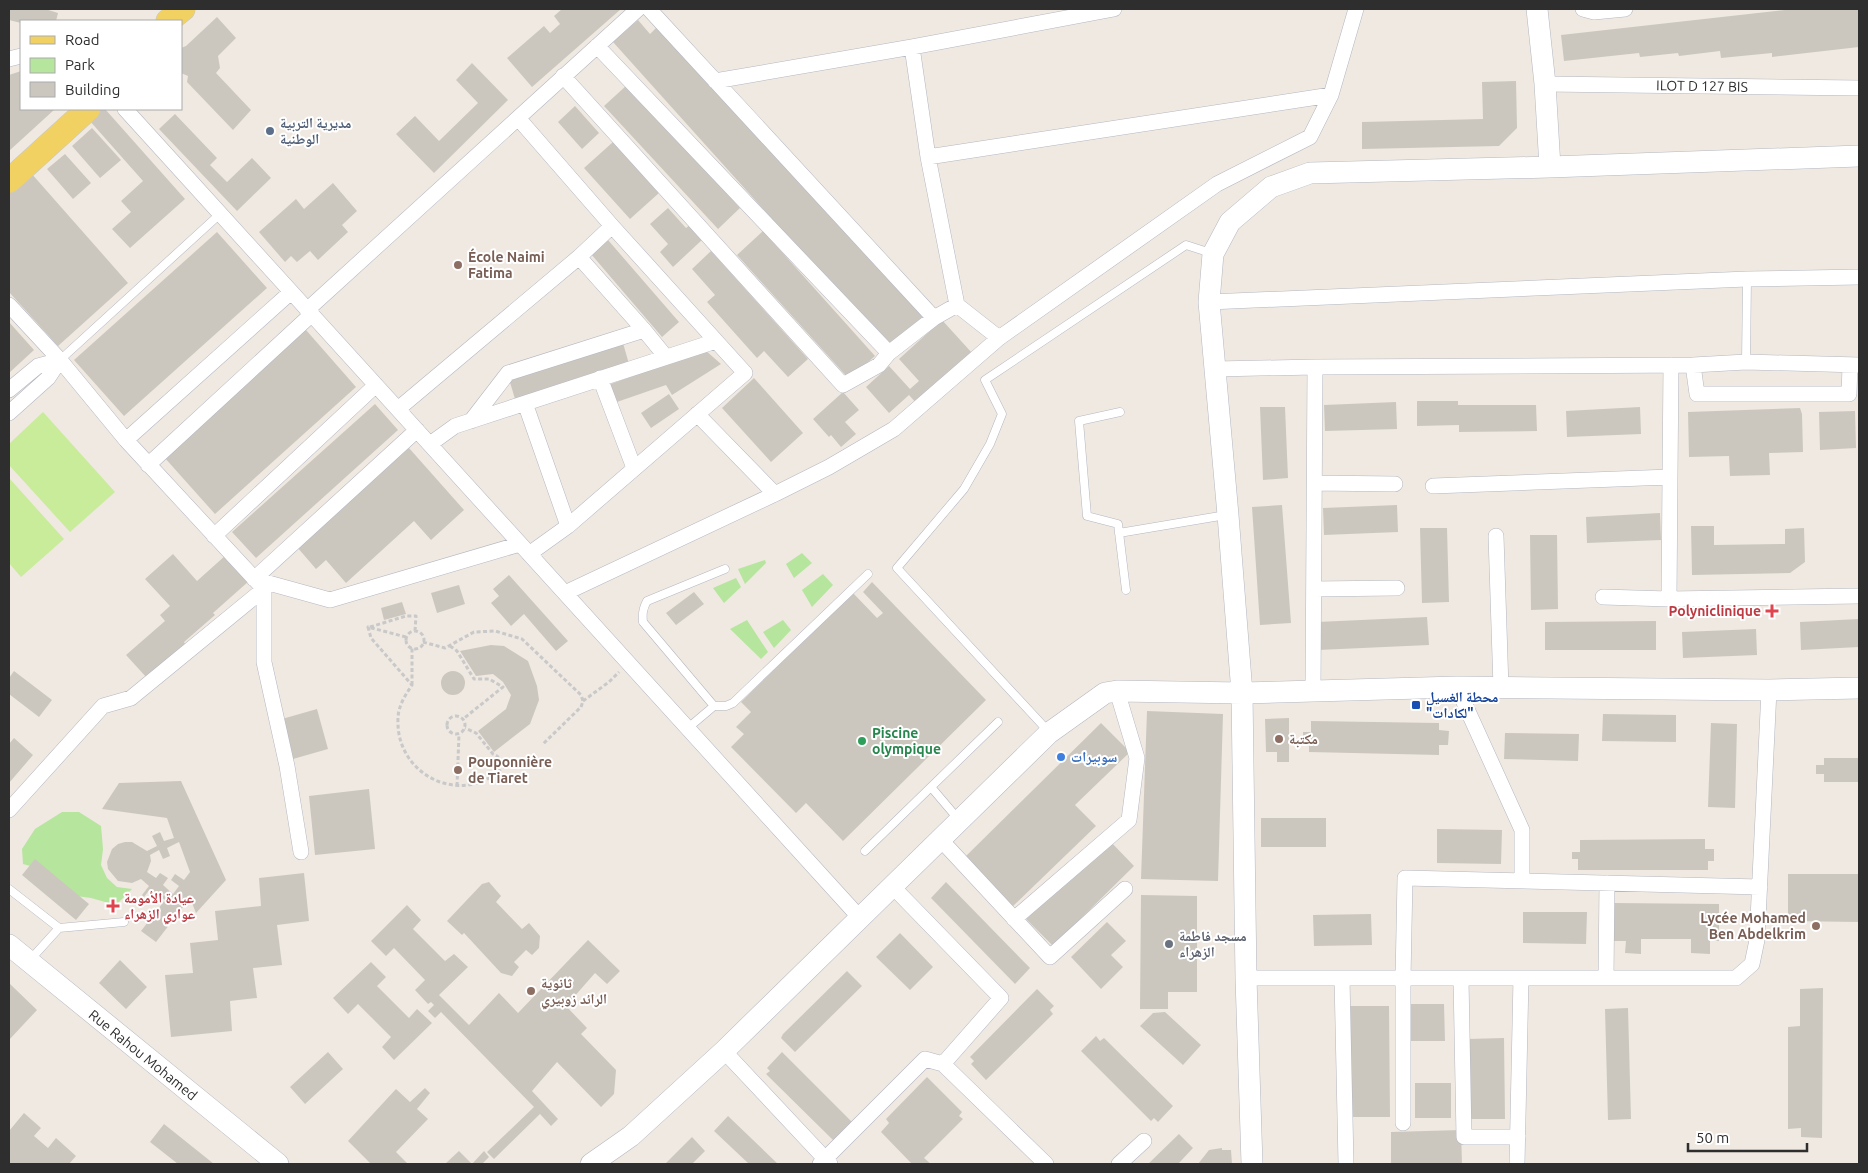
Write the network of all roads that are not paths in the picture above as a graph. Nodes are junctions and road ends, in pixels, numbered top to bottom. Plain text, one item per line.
1 (638, 9) edge
2 (649, 9) edge
3 (1114, 9) edge
4 (1356, 9) edge
5 (1537, 9) edge
6 (1583, 9) edge
7 (1625, 9) edge
8 (597, 46) junction
9 (912, 47) junction
10 (563, 76) junction
11 (716, 81) junction
12 (1545, 84) junction
13 (1859, 88) edge
14 (1331, 95) junction
15 (87, 110) edge
16 (126, 110) edge
17 (518, 118) junction
18 (1859, 156) edge
19 (928, 157) junction
20 (1550, 167) junction
21 (9, 181) edge
22 (220, 214) junction
23 (612, 226) junction
24 (1213, 254) junction
25 (579, 257) junction
26 (1859, 277) edge
27 (1746, 279) junction
28 (291, 292) junction
29 (1209, 302) junction
30 (9, 305) edge
31 (957, 305) junction
32 (310, 312) junction
33 (934, 318) junction
34 (644, 330) junction
35 (999, 338) junction
36 (716, 341) junction
37 (889, 353) junction
38 (666, 357) junction
39 (60, 360) junction
40 (1746, 362) junction
41 (1671, 365) junction
42 (1693, 365) junction
43 (1855, 365) edge
44 (1315, 367) junction
45 (1216, 370) junction
46 (600, 378) junction
47 (376, 386) junction
48 (9, 390) edge
49 (524, 403) junction
50 (398, 409) junction
51 (1120, 412) dead end
52 (9, 413) edge
53 (696, 414) junction
54 (472, 421) junction
55 (416, 430) junction
56 (126, 440) junction
57 (430, 444) junction
58 (148, 465) junction
59 (634, 468) junction
60 (1670, 477) junction
61 (1315, 483) junction
62 (1395, 484) dead end
63 (1433, 486) dead end
64 (775, 494) junction
65 (1228, 515) junction
66 (568, 526) junction
67 (1119, 533) junction
68 (214, 536) junction
69 (1496, 536) dead end
70 (525, 549) junction
71 (725, 569) dead end
72 (868, 574) dead end
73 (259, 584) junction
74 (1397, 588) dead end
75 (1314, 589) junction
76 (1126, 590) dead end
77 (565, 594) junction
78 (1859, 596) edge
79 (1603, 597) dead end
80 (1669, 599) junction
81 (1457, 687) junction
82 (1501, 688) junction
83 (1859, 688) edge
84 (1313, 690) junction
85 (1769, 690) junction
86 (1117, 691) junction
87 (1242, 693) junction
88 (714, 706) junction
89 (998, 722) dead end
90 (688, 728) junction
91 (1050, 732) junction
92 (931, 787) junction
93 (9, 810) edge
94 (960, 821) junction
95 (941, 840) junction
96 (865, 851) dead end
97 (301, 852) dead end
98 (1522, 881) junction
99 (1607, 884) junction
100 (894, 887) junction
101 (1760, 887) junction
102 (1126, 889) dead end
103 (9, 890) edge
104 (861, 919) junction
105 (1014, 919) junction
106 (124, 922) dead end
107 (59, 928) junction
108 (9, 945) edge
109 (29, 961) junction
110 (1246, 978) junction
111 (1342, 978) junction
112 (1461, 978) junction
113 (1521, 978) junction
114 (1606, 978) junction
115 (1403, 979) junction
116 (724, 1051) junction
117 (942, 1064) junction
118 (1403, 1123) dead end
119 (1518, 1138) junction
120 (1144, 1140) dead end
121 (825, 1162) edge
122 (278, 1164) edge
123 (591, 1164) edge
124 (1046, 1164) edge
125 (1119, 1164) edge
126 (1252, 1164) edge
127 (1346, 1164) edge
128 (1517, 1164) edge

1 - 8 street
2 - 11 street
3 - 9 street
4 - 14 street
5 - 12 street
6 - 7 street
8 - 10 street
8 - 37 street
9 - 11 street
9 - 19 street
10 - 17 street
10 - 37 street
11 - 33 street
12 - 13 street, ILOT D 127 BIS
12 - 20 street
14 - 19 street
14 - 35 street
15 - 21 main road
16 - 22 street
17 - 23 street
17 - 32 street
18 - 20 street
19 - 31 street
20 - 24 street
22 - 28 street
22 - 39 lane
23 - 25 street
23 - 36 street
24 - 29 street
24 - 91 lane
25 - 34 street
25 - 50 street
26 - 27 street
27 - 29 street
27 - 40 lane
28 - 32 street
28 - 56 street
29 - 45 street
30 - 39 street
31 - 33 street
31 - 35 street
32 - 47 street
32 - 58 street
33 - 37 street
34 - 38 street
34 - 54 street
35 - 64 street
36 - 38 street
36 - 53 street
38 - 46 street
39 - 48 street
39 - 52 street
39 - 56 street
40 - 42 street
40 - 43 street
41 - 42 street
41 - 44 street
41 - 60 street
42 - 43 street
44 - 45 street
44 - 61 street
45 - 65 street
46 - 49 street
46 - 59 street
47 - 50 street
47 - 68 street
49 - 54 street
49 - 66 street
50 - 55 street
51 - 67 lane
53 - 59 street
53 - 64 street
54 - 57 street
55 - 57 street
55 - 73 street
56 - 58 street
57 - 70 street
58 - 68 street
59 - 66 street
60 - 63 street
60 - 80 street
61 - 62 street
61 - 75 street
64 - 77 street
65 - 67 lane
65 - 87 street
66 - 70 street
67 - 76 lane
68 - 73 street
69 - 82 street
70 - 73 street
70 - 77 street
71 - 88 lane
72 - 88 lane
73 - 93 street
73 - 97 street
74 - 75 street
75 - 84 street
77 - 90 street
78 - 80 street
79 - 80 street
81 - 82 street
81 - 84 street
81 - 98 street
82 - 85 street
83 - 85 street
84 - 87 street
85 - 101 street
86 - 87 street
86 - 91 street
86 - 105 street
87 - 110 street
88 - 90 lane
89 - 92 lane
90 - 104 street
91 - 94 street
92 - 94 lane
92 - 96 lane
94 - 95 street
95 - 100 street
95 - 105 street
98 - 99 street
98 - 115 street
99 - 101 street
99 - 114 street
100 - 104 street
100 - 117 street
101 - 114 street
102 - 105 street
103 - 107 lane
104 - 116 street
106 - 107 lane
107 - 109 lane
108 - 109 street, Rue Rahou Mohamed
109 - 122 street, Rue Rahou Mohamed
110 - 111 street
110 - 126 street
111 - 115 street
111 - 127 street
112 - 113 street
112 - 115 street
112 - 119 street
113 - 114 street
113 - 119 street
115 - 118 street
116 - 121 street
116 - 123 street
117 - 121 street
117 - 124 street
119 - 128 street
120 - 125 street

